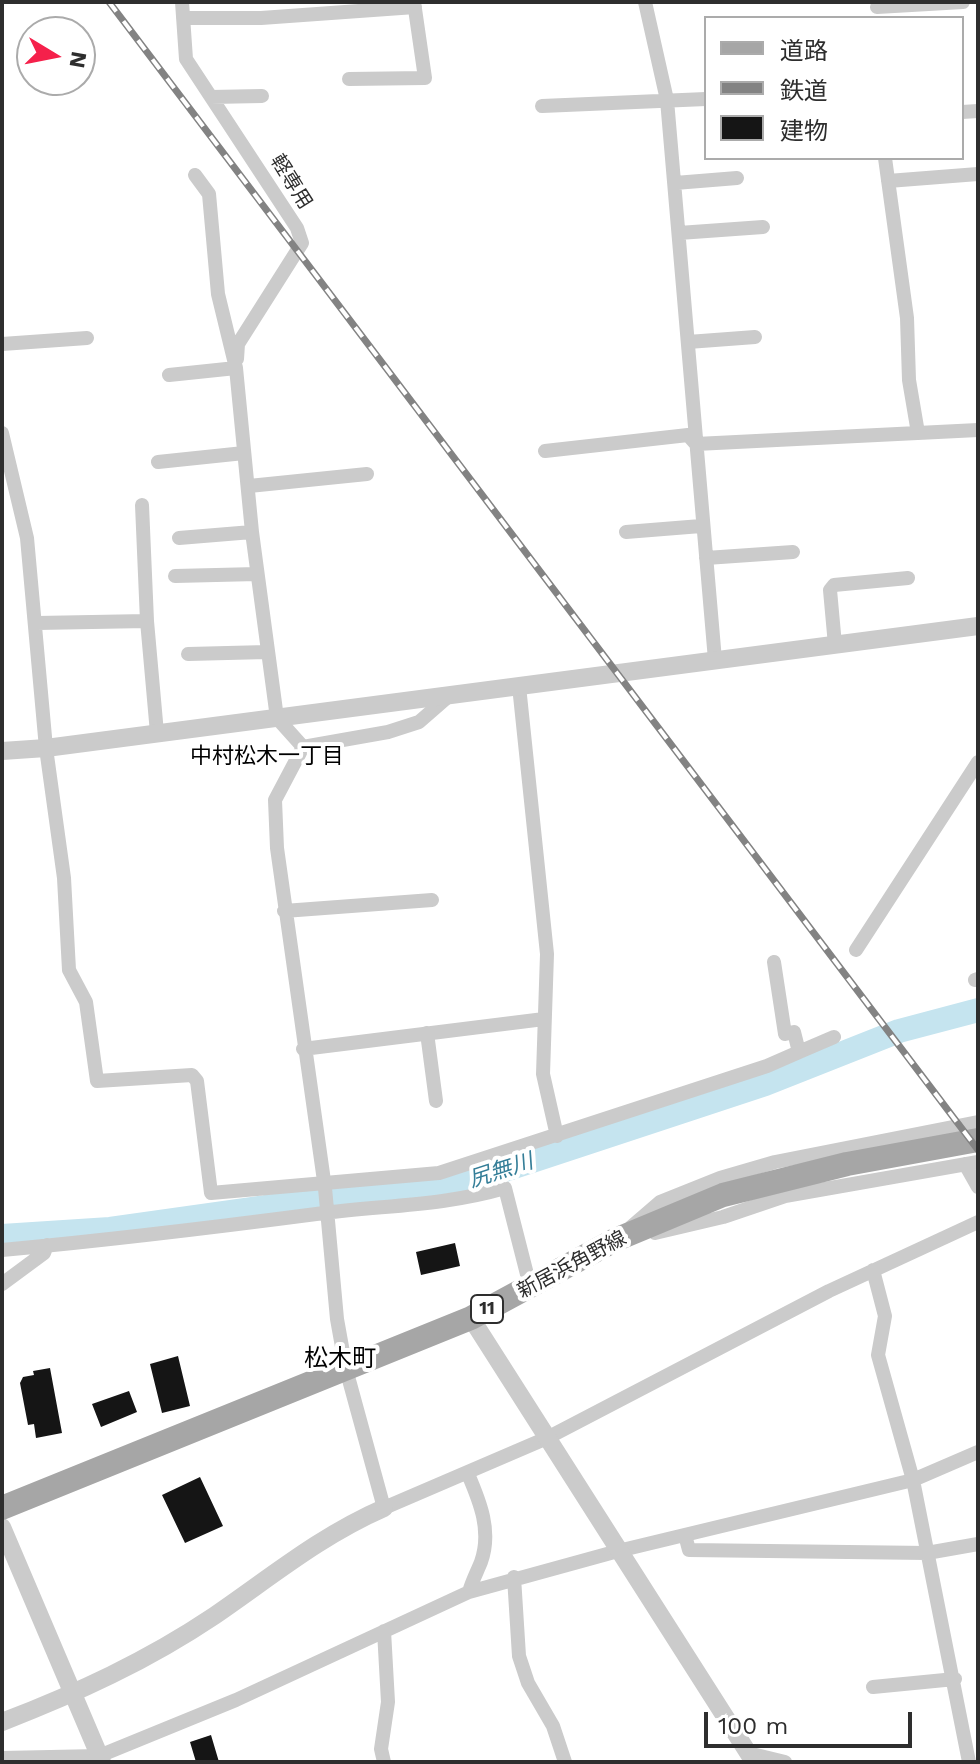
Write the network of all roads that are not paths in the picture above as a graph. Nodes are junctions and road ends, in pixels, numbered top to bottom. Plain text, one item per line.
1 (182, 2) edge
2 (260, 2) edge
3 (645, 2) edge
4 (963, 2) edge
5 (415, 4) edge
6 (877, 9) edge
7 (183, 18) junction
8 (261, 18) junction
9 (349, 79) dead end
10 (262, 96) dead end
11 (211, 97) junction
12 (704, 99) edge
13 (667, 100) junction
14 (542, 106) dead end
15 (885, 160) edge
16 (978, 174) edge
17 (195, 175) dead end
18 (737, 178) dead end
19 (888, 181) junction
20 (675, 183) junction
21 (763, 227) dead end
22 (679, 233) junction
23 (755, 337) dead end
24 (87, 338) dead end
25 (688, 342) junction
26 (2, 344) edge
27 (236, 368) junction
28 (169, 375) dead end
29 (978, 430) edge
30 (2, 433) edge
31 (918, 433) junction
32 (696, 444) junction
33 (545, 451) dead end
34 (244, 453) junction
35 (158, 462) dead end
36 (367, 474) dead end
37 (249, 486) junction
38 (142, 505) dead end
39 (701, 526) junction
40 (252, 532) junction
41 (626, 532) dead end
42 (179, 538) dead end
43 (793, 552) dead end
44 (706, 558) junction
45 (257, 574) junction
46 (175, 576) dead end
47 (908, 578) dead end
48 (147, 621) junction
49 (37, 623) junction
50 (978, 626) edge
51 (835, 645) junction
52 (267, 652) junction
53 (188, 654) dead end
54 (715, 660) junction
55 (519, 686) junction
56 (450, 695) junction
57 (277, 718) junction
58 (157, 733) junction
59 (303, 747) junction
60 (46, 748) junction
61 (2, 751) edge
62 (978, 762) edge
63 (432, 900) dead end
64 (284, 911) junction
65 (856, 950) dead end
66 (774, 962) dead end
67 (544, 1019) junction
68 (427, 1033) junction
69 (834, 1037) dead end
70 (303, 1049) junction
71 (799, 1052) junction
72 (436, 1101) dead end
73 (978, 1122) edge
74 (557, 1136) junction
75 (978, 1140) edge
76 (972, 1163) edge
77 (324, 1185) junction
78 (978, 1187) edge
79 (327, 1211) junction
80 (978, 1222) edge
81 (615, 1240) junction
82 (47, 1245) junction
83 (2, 1250) edge
84 (873, 1270) junction
85 (2, 1284) edge
86 (530, 1286) junction
87 (471, 1318) junction
88 (346, 1369) junction
89 (547, 1438) junction
90 (978, 1452) edge
91 (468, 1474) junction
92 (913, 1480) junction
93 (2, 1508) edge
94 (384, 1508) junction
95 (2, 1527) edge
96 (685, 1535) junction
97 (978, 1544) edge
98 (618, 1551) junction
99 (927, 1553) junction
100 (514, 1577) junction
101 (469, 1592) junction
102 (384, 1631) junction
103 (955, 1679) junction
104 (873, 1687) dead end
105 (73, 1695) junction
106 (2, 1722) edge
107 (751, 1757) edge
108 (2, 1758) edge
109 (101, 1759) edge
110 (384, 1762) edge
111 (565, 1762) edge
112 (785, 1762) edge
113 (969, 1762) edge

1 - 7 street, 軽専用
2 - 8 street
3 - 13 street
4 - 6 street
5 - 8 street
5 - 9 street
7 - 8 street
7 - 11 street, 軽専用
10 - 11 street
11 - 27 street, 軽専用
12 - 13 street
13 - 14 street
13 - 20 street
15 - 19 street
16 - 19 street
17 - 27 street
18 - 20 street
19 - 31 street
20 - 22 street
21 - 22 street
22 - 25 street
23 - 25 street
24 - 26 street
25 - 32 street
27 - 28 street
27 - 34 street
29 - 31 street
30 - 49 street
31 - 32 street
32 - 33 street
32 - 39 street
34 - 35 street
34 - 37 street
36 - 37 street
37 - 40 street
38 - 48 street
39 - 41 street
39 - 44 street
40 - 42 street
40 - 45 street
43 - 44 street
44 - 54 street
45 - 46 street
45 - 52 street
47 - 51 street
48 - 49 street
48 - 58 street
49 - 60 street
50 - 51 street
51 - 54 street
52 - 53 street
52 - 57 street
54 - 55 street
55 - 56 street
55 - 67 street
56 - 57 street
56 - 59 street
57 - 58 street
57 - 59 street
58 - 60 street
59 - 64 street
60 - 61 street
60 - 77 street
62 - 65 street
63 - 64 street
64 - 70 street
66 - 71 street
67 - 68 street
67 - 74 street
68 - 70 street
68 - 72 street
69 - 71 street
70 - 77 street
71 - 74 street
73 - 81 street
74 - 77 street
75 - 81 main road, 新居浜角野線 / 11
76 - 78 street
76 - 81 street
77 - 79 street
79 - 82 street
79 - 86 street
79 - 88 street
80 - 84 street
81 - 86 main road, 新居浜角野線 / 11
82 - 83 street
82 - 85 street
84 - 89 street
84 - 92 street
86 - 87 main road, 新居浜角野線 / 11
87 - 88 main road, 新居浜角野線 / 11
87 - 89 street
88 - 93 main road, 新居浜角野線 / 11
88 - 94 street
89 - 91 street
89 - 98 street
90 - 92 street
91 - 94 street
91 - 101 street
92 - 96 street
92 - 99 street
94 - 105 street
95 - 105 street
96 - 98 street
96 - 99 street
97 - 99 street
98 - 100 street
98 - 107 street
99 - 103 street
100 - 101 street
100 - 111 street
101 - 102 street
102 - 109 street
102 - 110 street
103 - 104 street
103 - 113 street
105 - 106 street
105 - 109 street
107 - 112 street
108 - 109 street

